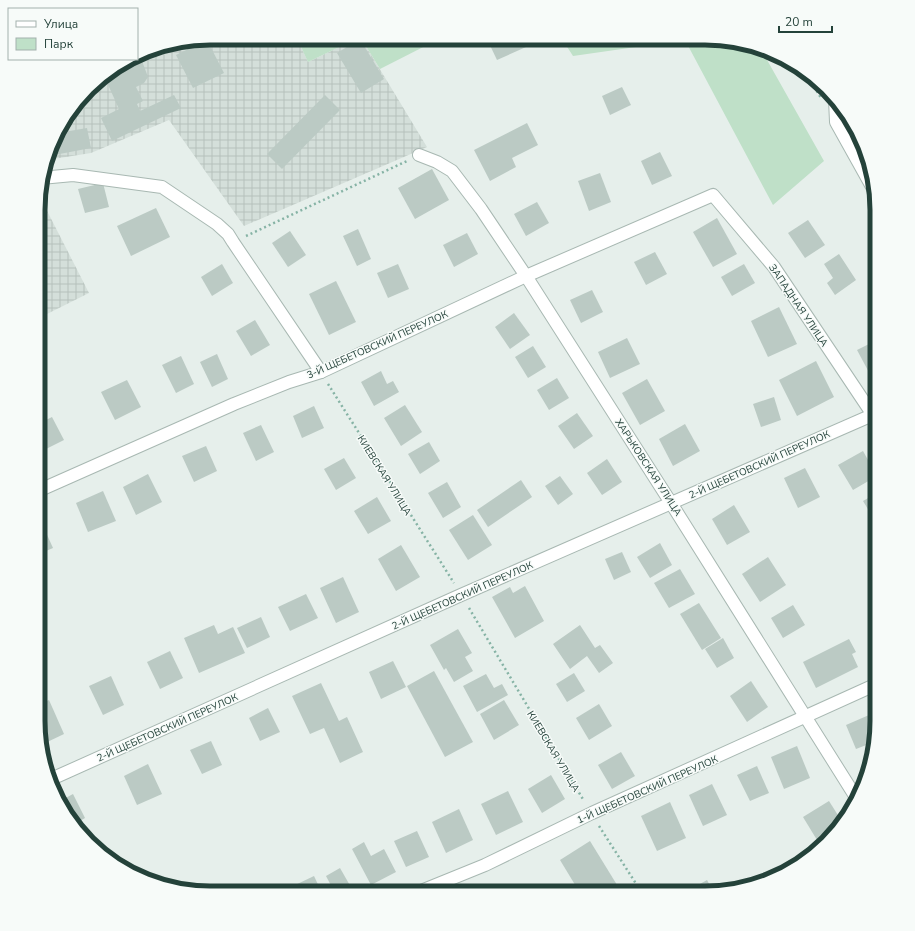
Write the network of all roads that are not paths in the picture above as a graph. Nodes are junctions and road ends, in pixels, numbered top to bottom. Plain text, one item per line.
1 (835, 109) edge
2 (419, 156) road end
3 (48, 177) edge
4 (867, 177) edge
5 (713, 195) joint
6 (526, 276) junction
7 (321, 372) junction
8 (870, 409) edge
9 (870, 418) edge
10 (45, 488) edge
11 (672, 503) junction
12 (870, 687) edge
13 (806, 717) junction
14 (55, 777) edge
15 (854, 792) edge
16 (438, 886) edge

1 - 4 street
2 - 6 street, ХАРЬКОВСКАЯ УЛИЦА
3 - 7 street
5 - 6 street, 3-Й ЩЕБЕТОВСКИЙ ПЕРЕУЛОК
5 - 8 street, ЗАПАДНАЯ УЛИЦА
6 - 7 street, 3-Й ЩЕБЕТОВСКИЙ ПЕРЕУЛОК
6 - 11 street, ХАРЬКОВСКАЯ УЛИЦА
7 - 10 street, 3-Й ЩЕБЕТОВСКИЙ ПЕРЕУЛОК
9 - 11 street, 2-Й ЩЕБЕТОВСКИЙ ПЕРЕУЛОК
11 - 13 street, ХАРЬКОВСКАЯ УЛИЦА
11 - 14 street, 2-Й ЩЕБЕТОВСКИЙ ПЕРЕУЛОК
12 - 13 street, 1-Й ЩЕБЕТОВСКИЙ ПЕРЕУЛОК
13 - 15 street, ХАРЬКОВСКАЯ УЛИЦА
13 - 16 street, 1-Й ЩЕБЕТОВСКИЙ ПЕРЕУЛОК

